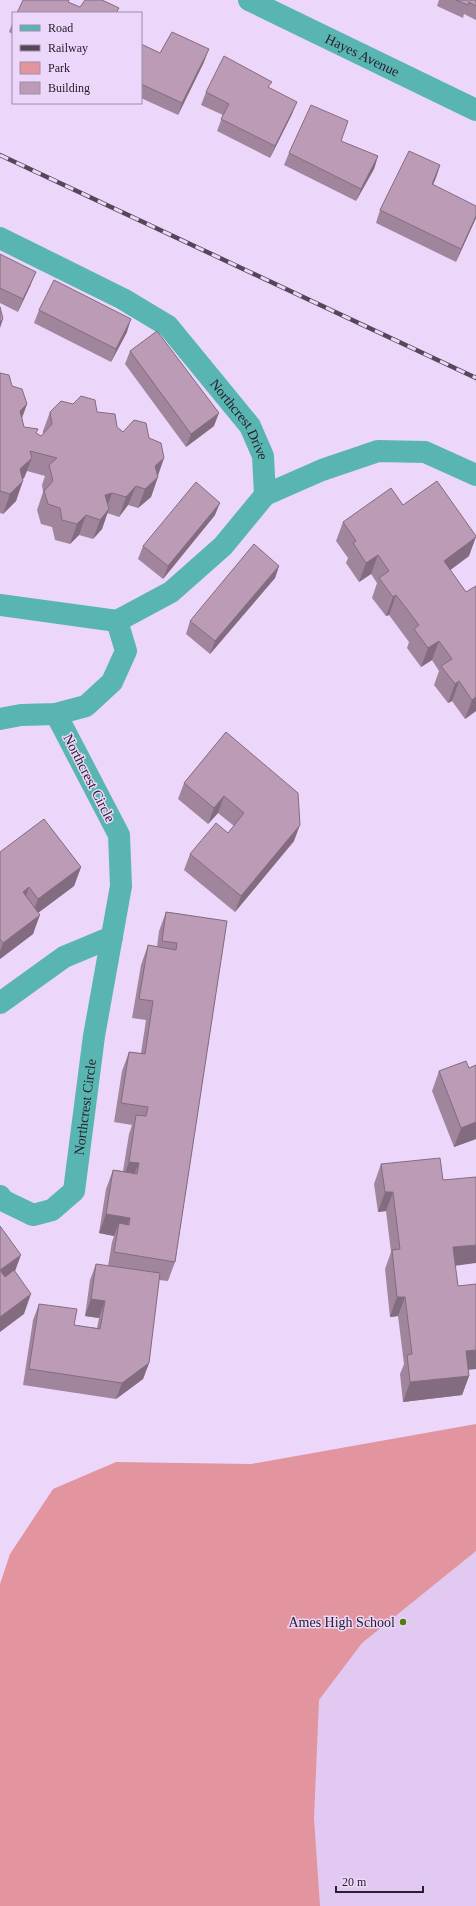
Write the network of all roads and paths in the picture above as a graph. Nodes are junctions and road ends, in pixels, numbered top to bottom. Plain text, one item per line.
1 (249, 0) edge
2 (476, 110) edge
3 (0, 238) edge
4 (476, 475) edge
5 (265, 495) junction
6 (0, 605) edge
7 (117, 621) junction
8 (56, 714) junction
9 (10, 717) edge
10 (0, 736) edge
11 (112, 937) junction
12 (0, 1003) edge
13 (0, 1196) edge

1 - 2 street, Hayes Avenue
3 - 5 street, Northcrest Drive
4 - 5 street
5 - 7 street
6 - 7 street
7 - 8 street
8 - 9 street
8 - 11 street, Northcrest Circle
9 - 10 street
11 - 12 street
11 - 13 street, Northcrest Circle

